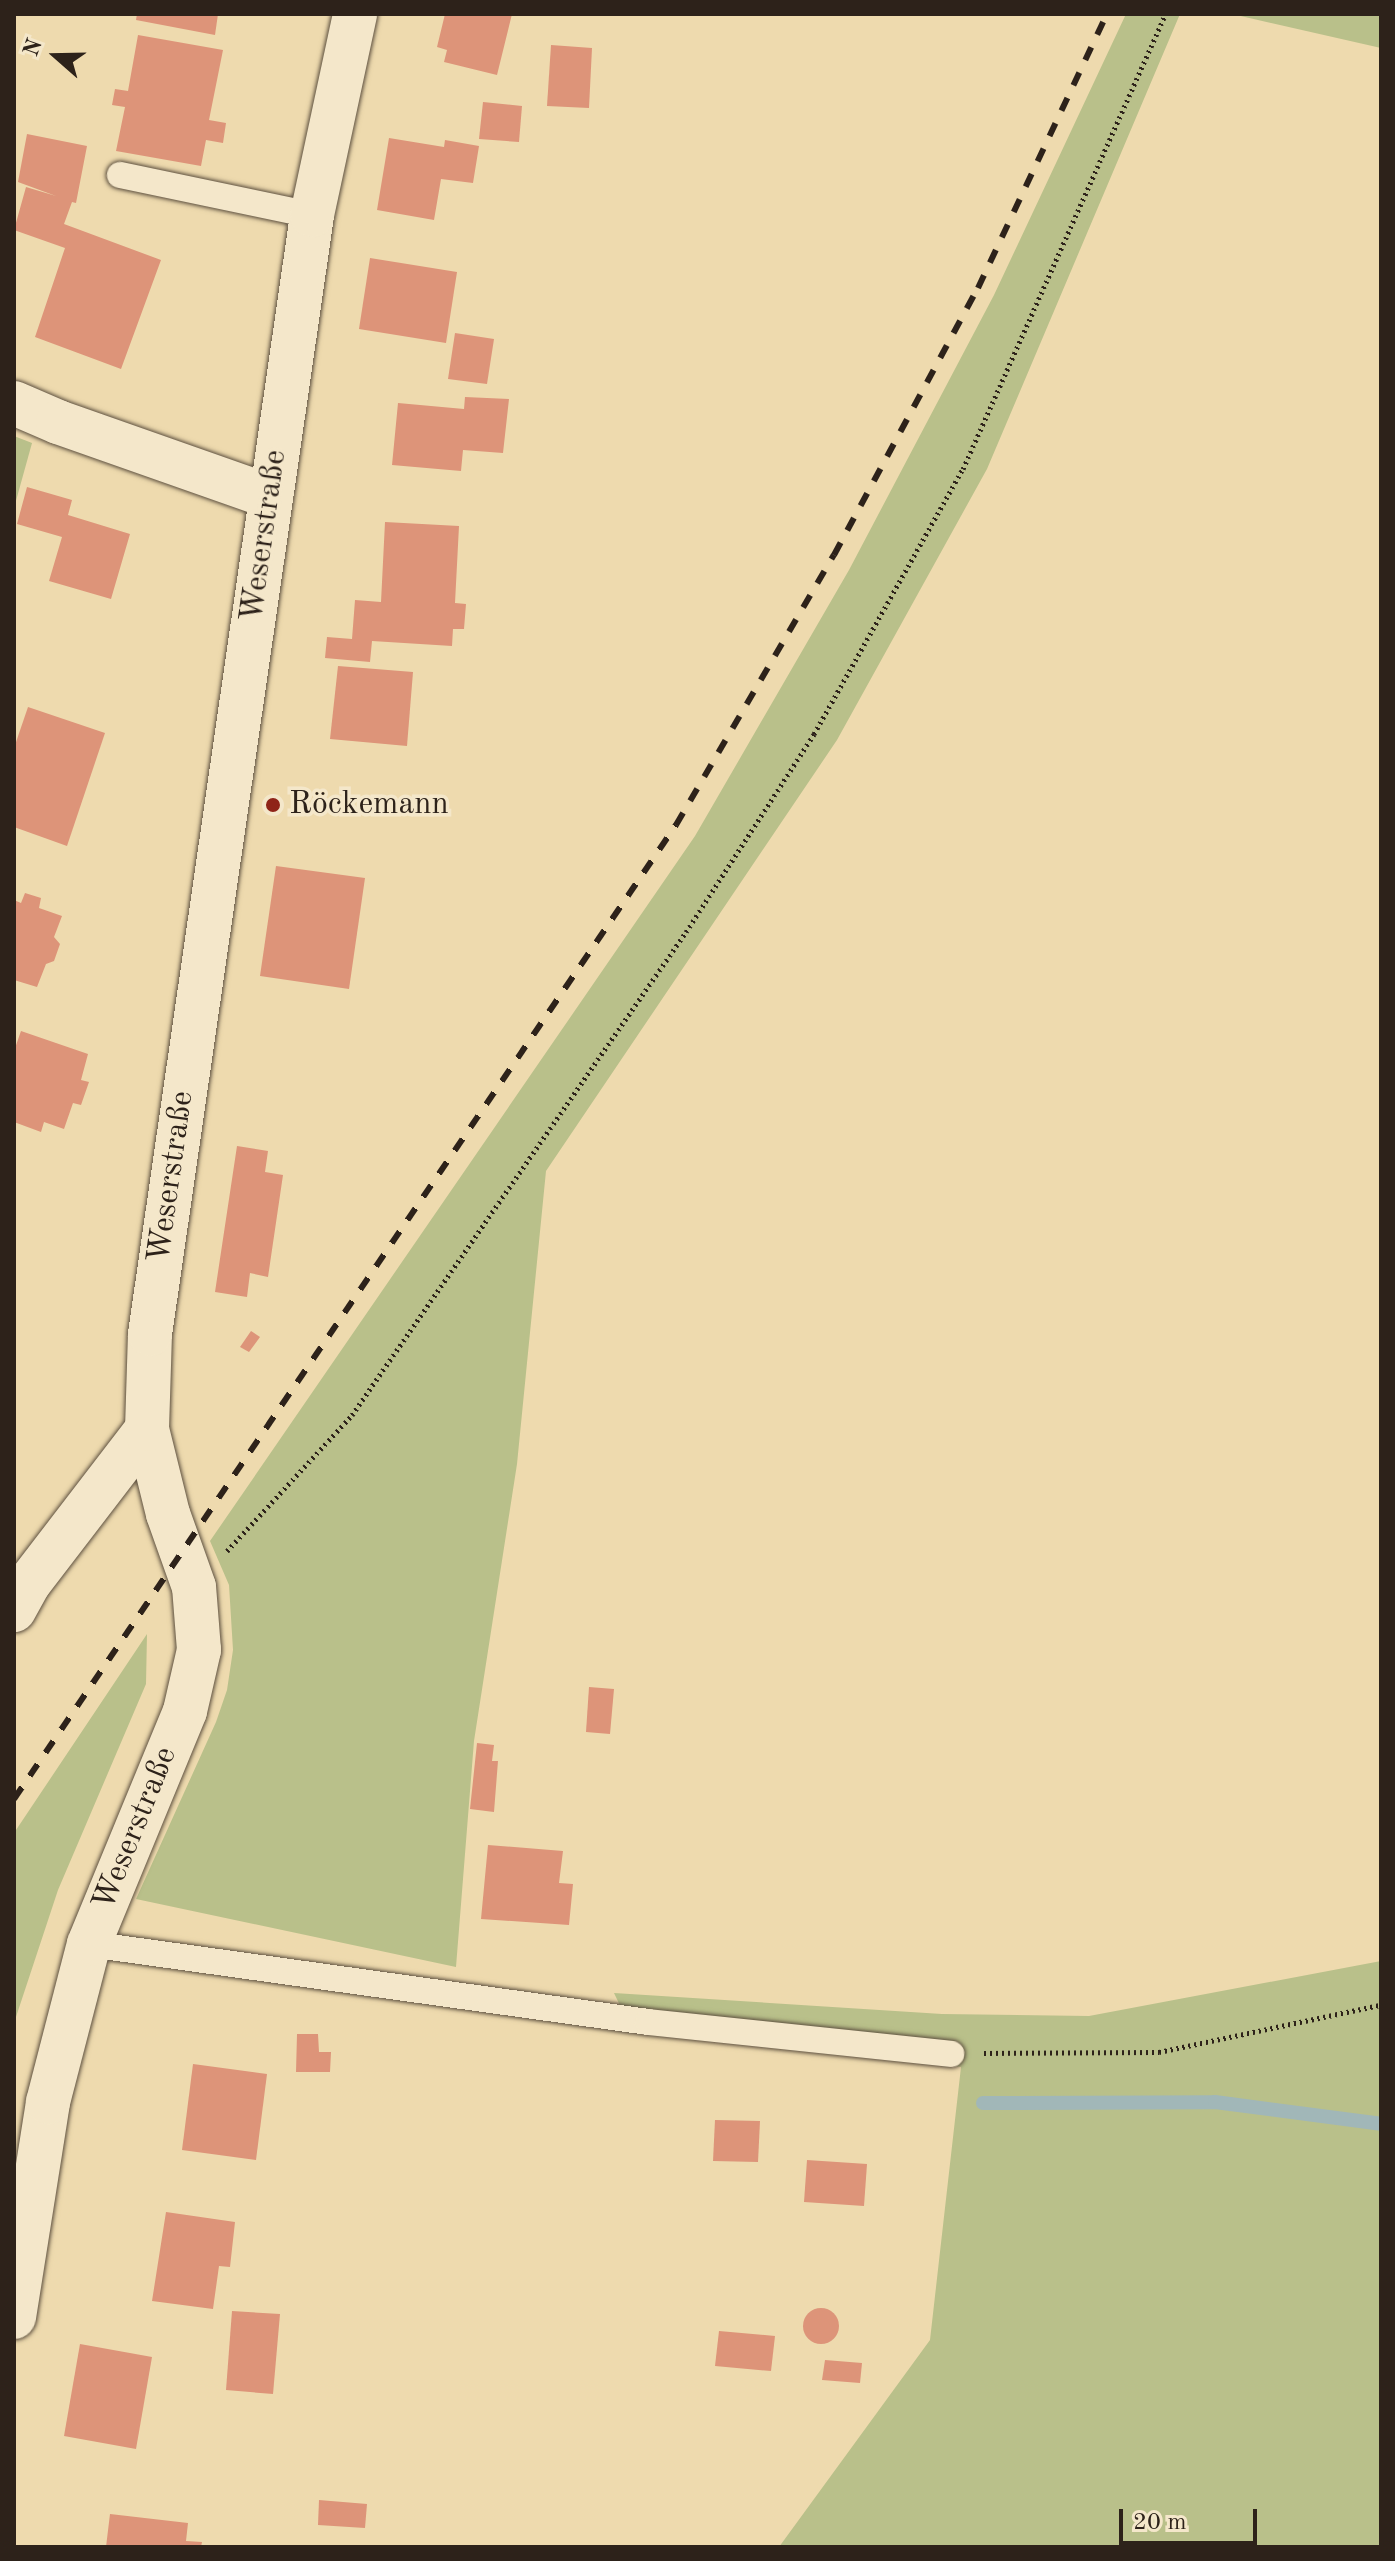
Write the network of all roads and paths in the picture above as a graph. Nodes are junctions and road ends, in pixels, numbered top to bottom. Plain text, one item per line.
1 (355, 14) edge
2 (1166, 14) edge
3 (120, 175) dead end
4 (312, 215) junction
5 (14, 403) edge
6 (271, 497) junction
7 (147, 1429) junction
8 (194, 1587) junction
9 (19, 1588) edge
10 (89, 1944) junction
11 (1381, 2005) edge
12 (951, 2054) joint
13 (14, 2317) edge

1 - 4 main road, Weserstraße
2 - 8 path
3 - 4 lane
4 - 6 main road, Weserstraße
5 - 6 main road
6 - 7 main road, Weserstraße
7 - 8 main road, Weserstraße
7 - 9 main road
8 - 10 main road, Weserstraße
10 - 12 lane
10 - 13 main road, Weserstraße
11 - 12 path

